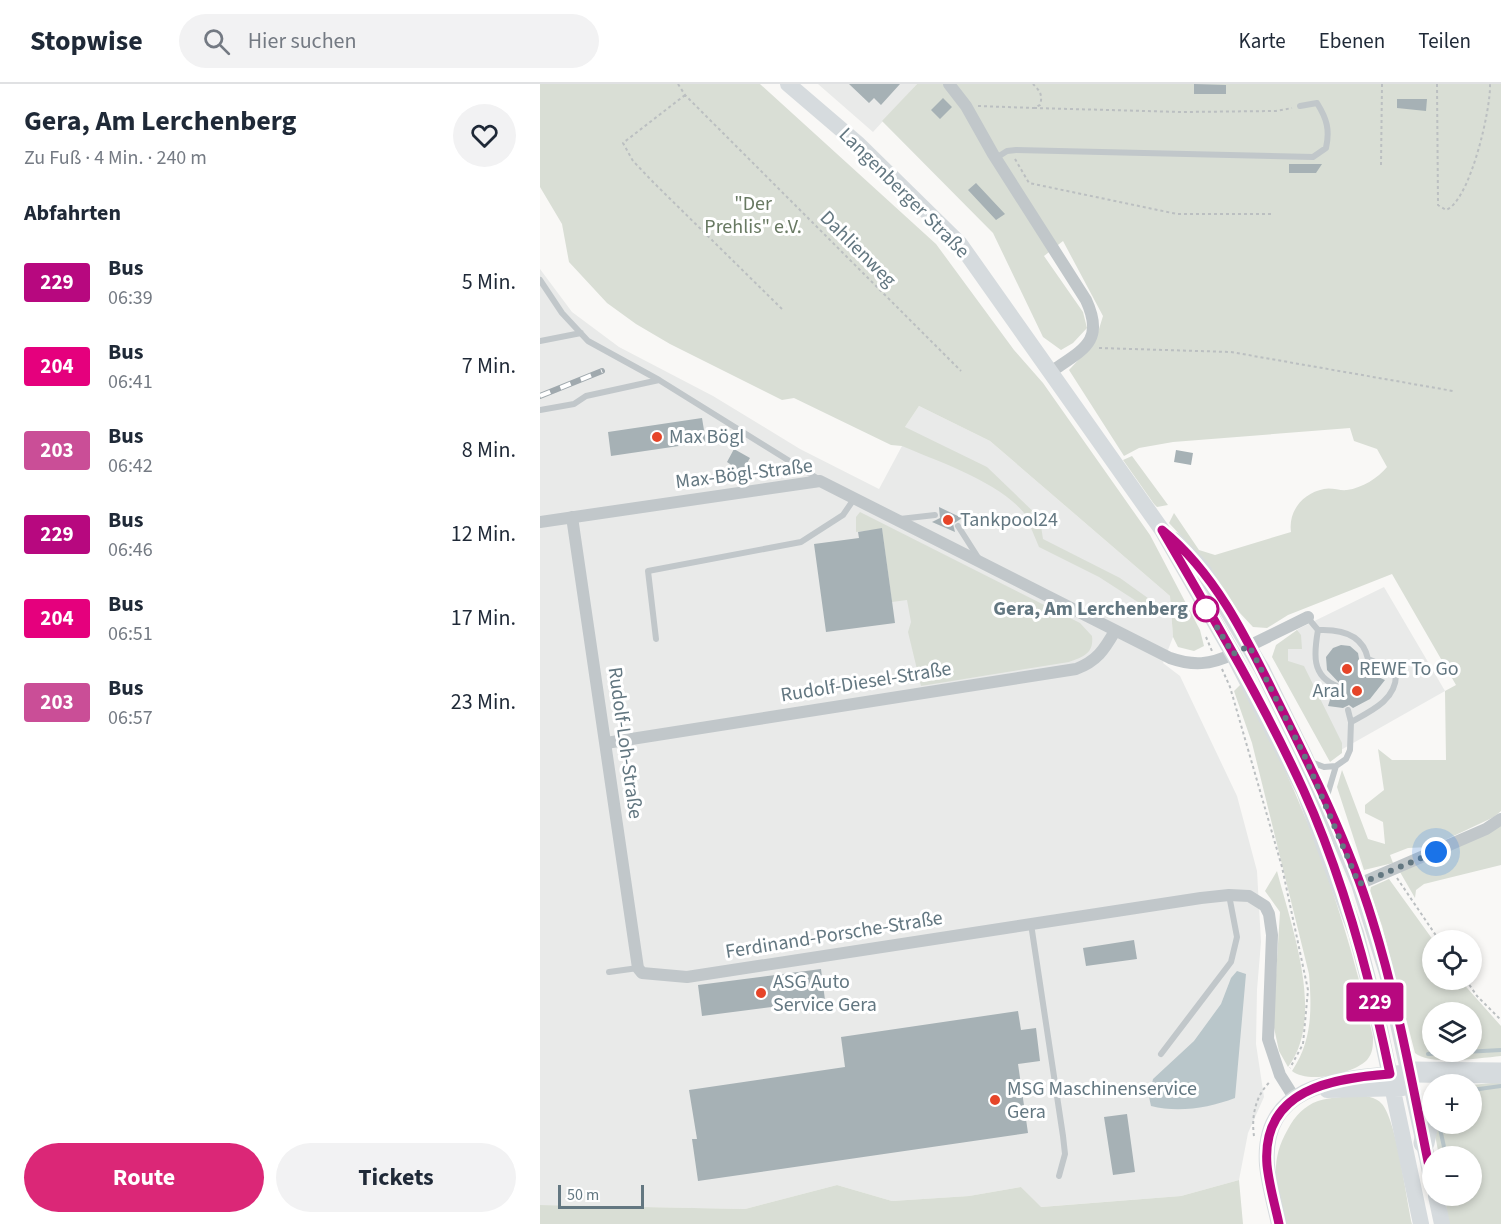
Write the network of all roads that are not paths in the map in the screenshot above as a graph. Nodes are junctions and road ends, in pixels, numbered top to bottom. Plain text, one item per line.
1 (788, 84) edge
2 (949, 84) edge
3 (1300, 106) road end
4 (996, 158) junction
5 (540, 280) edge
6 (581, 333) junction
7 (540, 341) edge
8 (1052, 371) junction
9 (659, 380) junction
10 (540, 410) edge
11 (820, 481) junction
12 (855, 499) junction
13 (935, 515) dead end
14 (572, 517) junction
15 (898, 520) junction
16 (540, 522) edge
17 (958, 526) dead end
18 (1162, 530) junction
19 (981, 562) junction
20 (1308, 617) joint
21 (1318, 630) junction
22 (1115, 631) junction
23 (656, 639) dead end
24 (1249, 646) junction
25 (1225, 657) junction
26 (1368, 659) junction
27 (1366, 672) dead end
28 (1337, 686) dead end
29 (1348, 710) dead end
30 (1351, 722) junction
31 (606, 743) junction
32 (1305, 757) junction
33 (1336, 766) junction
34 (1326, 803) junction
35 (1501, 819) edge
36 (1359, 884) junction
37 (1228, 895) junction
38 (1031, 924) junction
39 (640, 970) junction
40 (609, 972) dead end
41 (1161, 1054) dead end
42 (1501, 1073) edge
43 (1479, 1074) edge
44 (1422, 1078) edge
45 (1401, 1080) junction
46 (1422, 1081) edge
47 (1294, 1099) junction
48 (1426, 1134) edge
49 (1424, 1143) junction
50 (1425, 1146) edge
51 (1059, 1176) dead end
52 (1438, 1206) edge
53 (1279, 1224) edge
54 (1421, 1224) edge
55 (1442, 1224) edge

1 - 8 main road, Langenberger Straße
2 - 4 street
3 - 4 lane
4 - 8 street
5 - 6 lane
6 - 7 lane
6 - 9 lane
8 - 18 main road, Langenberger Straße
9 - 10 lane
9 - 11 lane
11 - 12 street, Max-Bögl-Straße
11 - 14 street, Max-Bögl-Straße
12 - 15 street, Max-Bögl-Straße
12 - 23 lane
13 - 15 lane
14 - 16 street, Max-Bögl-Straße
14 - 31 street, Rudolf-Loh-Straße
15 - 19 street, Max-Bögl-Straße
17 - 19 lane
18 - 24 main road, Langenberger Straße
18 - 25 main road, Langenberger Straße
19 - 22 street, Max-Bögl-Straße
20 - 21 lane
20 - 24 street
21 - 26 lane
21 - 28 lane
22 - 25 street, Max-Bögl-Straße
22 - 31 street, Rudolf-Diesel-Straße
24 - 25 main road
24 - 32 main road, Langenberger Straße
25 - 45 main road, Langenberger Straße
26 - 27 lane
26 - 30 lane
29 - 30 lane
30 - 33 lane
31 - 39 street, Rudolf-Loh-Straße
32 - 33 lane
32 - 34 main road, Langenberger Straße
33 - 34 lane
34 - 36 main road, Langenberger Straße
35 - 36 street
36 - 45 main road, Langenberger Straße
37 - 38 street, Ferdinand-Porsche-Straße
37 - 41 lane
37 - 47 street, Ferdinand-Porsche-Straße
38 - 39 street, Ferdinand-Porsche-Straße
38 - 51 lane
39 - 40 lane
42 - 43 highway
44 - 45 highway
45 - 46 highway
45 - 47 main road
45 - 49 main road
45 - 54 main road
47 - 53 main road
48 - 49 highway
49 - 50 main road
52 - 55 main road

